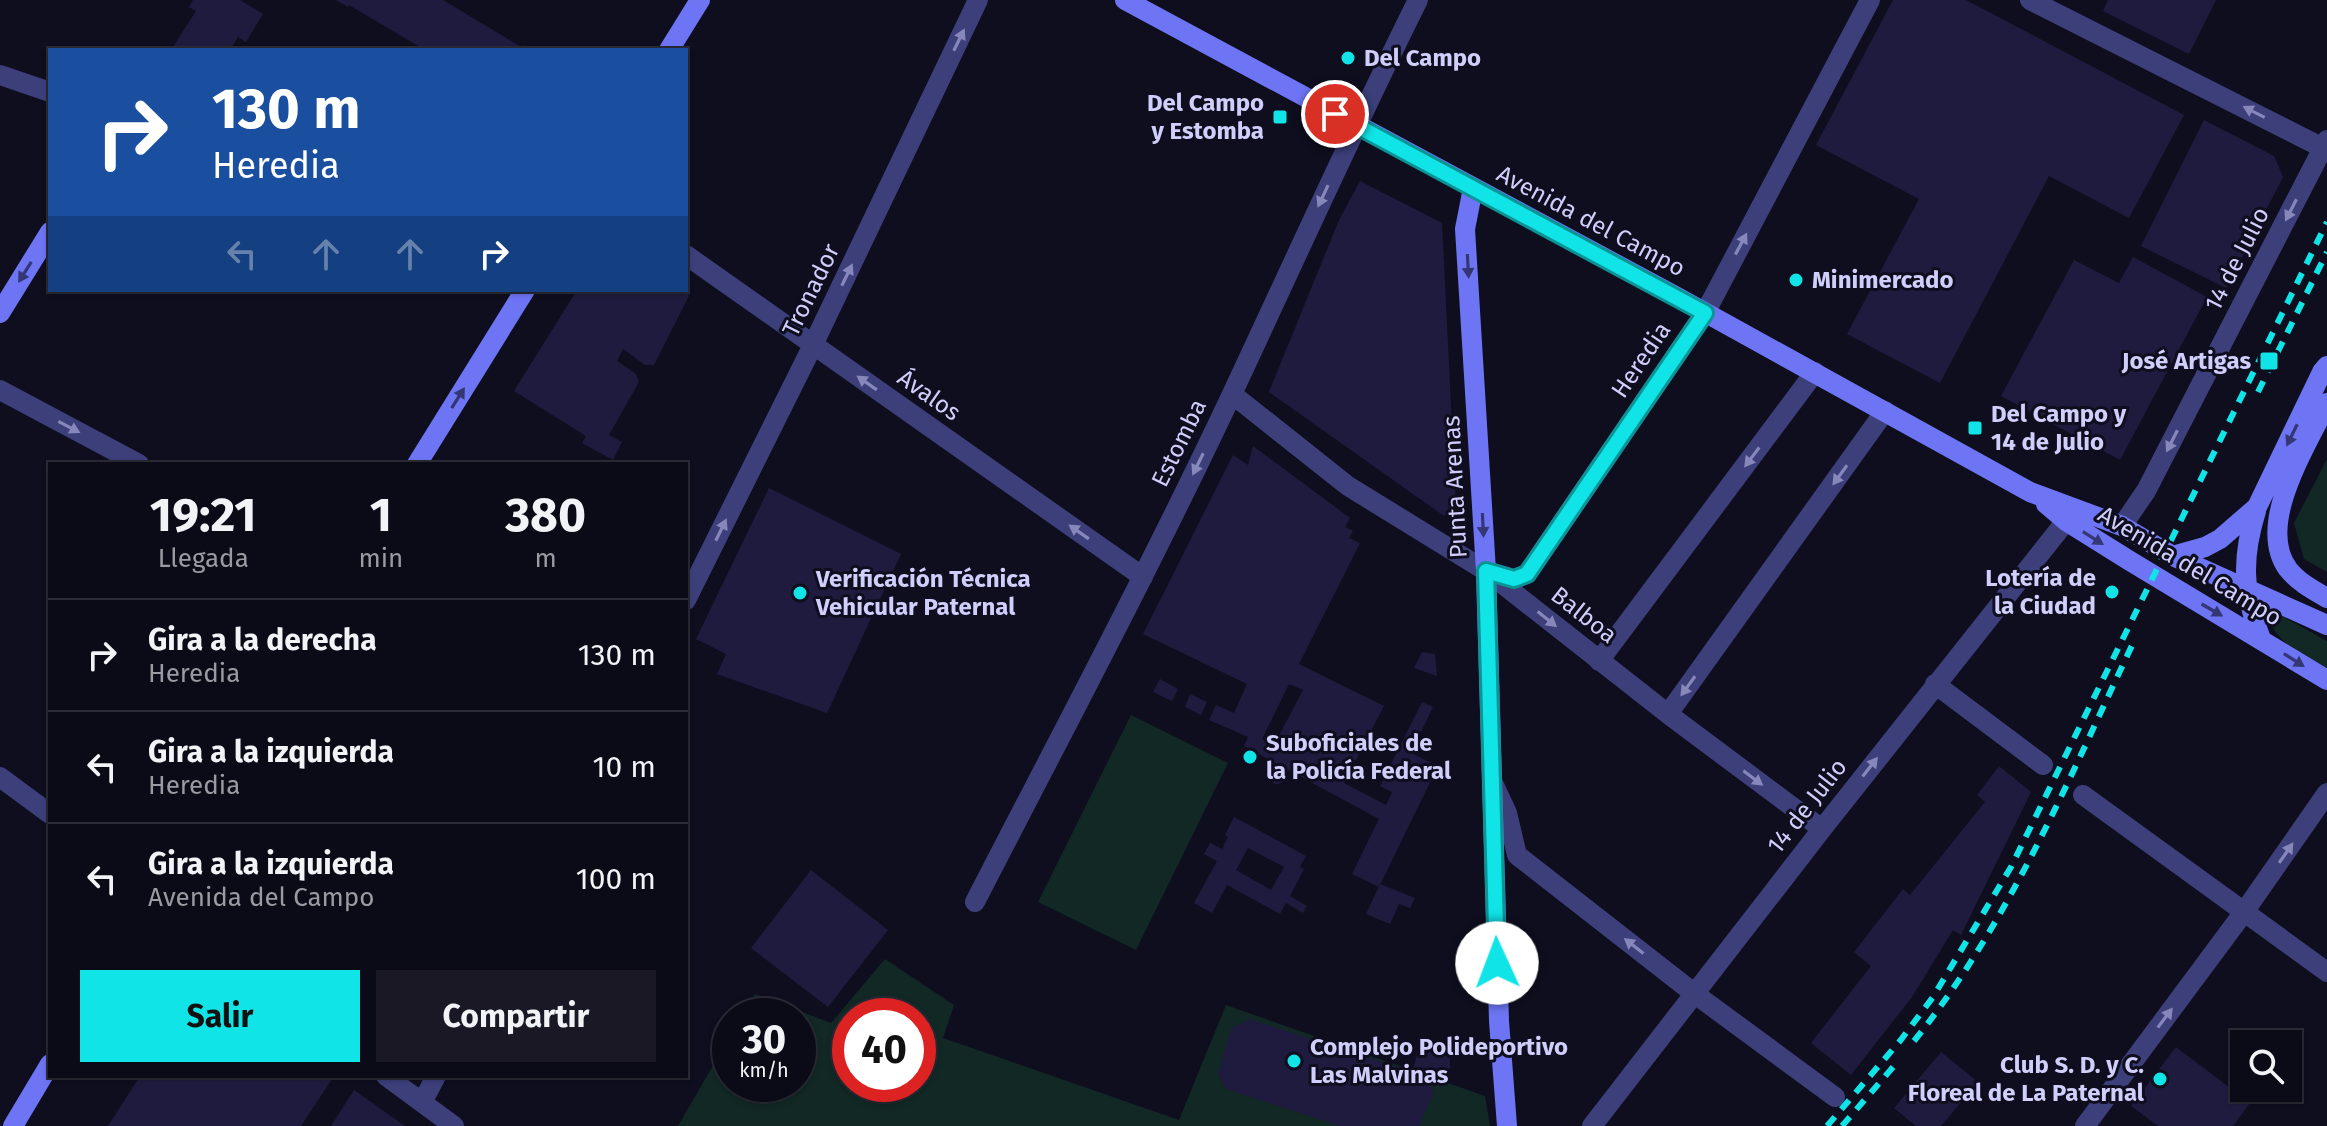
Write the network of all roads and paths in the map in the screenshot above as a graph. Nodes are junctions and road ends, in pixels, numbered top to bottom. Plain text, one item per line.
1 (700, 0) edge
2 (978, 0) edge
3 (1125, 0) edge
4 (1418, 0) edge
5 (1870, 0) edge
6 (2030, 0) edge
7 (670, 48) edge
8 (0, 75) edge
9 (48, 91) edge
10 (1355, 125) junction
11 (2325, 144) edge
12 (1473, 188) junction
13 (48, 235) edge
14 (688, 256) edge
15 (524, 292) edge
16 (0, 313) edge
17 (1705, 313) junction
18 (813, 345) junction
19 (2327, 366) edge
20 (1815, 372) junction
21 (0, 390) edge
22 (1232, 394) junction
23 (2327, 403) edge
24 (1885, 411) junction
25 (135, 462) edge
26 (418, 462) edge
27 (2030, 492) junction
28 (2257, 507) junction
29 (2066, 521) junction
30 (2122, 526) junction
31 (2173, 556) junction
32 (1486, 571) junction
33 (1143, 577) junction
34 (2246, 588) junction
35 (688, 596) edge
36 (2327, 598) edge
37 (2327, 625) edge
38 (2261, 639) junction
39 (1599, 661) junction
40 (2327, 680) edge
41 (1935, 684) junction
42 (1668, 714) junction
43 (2043, 765) dead end
44 (0, 777) edge
45 (1493, 783) junction
46 (2327, 793) edge
47 (2083, 795) dead end
48 (48, 813) edge
49 (1822, 829) junction
50 (975, 902) dead end
51 (2244, 912) junction
52 (2327, 972) edge
53 (1695, 994) junction
54 (48, 1067) edge
55 (389, 1078) edge
56 (435, 1078) edge
57 (1835, 1097) dead end
58 (423, 1101) junction
59 (13, 1126) edge
60 (454, 1126) edge
61 (1507, 1126) edge
62 (1592, 1126) edge
63 (2085, 1126) edge

1 - 7 main road
18 -> 2 street, Tronador
3 - 10 main road, Avenida del Campo
4 - 10 street, Estomba
17 -> 5 street, Heredia
11 -> 6 street
8 - 9 street
10 - 12 main road, Avenida del Campo
10 -> 22 street, Estomba
11 -> 30 street, 14 de Julio
12 - 17 main road, Avenida del Campo
12 -> 32 main road, Punta Arenas
13 -> 16 main road
14 - 18 street, Ávalos
26 -> 15 main road
17 - 20 main road, Avenida del Campo
17 - 32 street, Heredia
33 -> 18 street, Ávalos
35 -> 18 street, Tronador
19 -> 28 main road
20 - 24 main road, Avenida del Campo
20 -> 39 street
21 -> 25 street
22 - 32 street, Balboa
22 -> 33 street, Estomba
23 - 36 main road, Avenida del Campo
24 - 27 main road, Avenida del Campo
24 -> 42 street
27 - 29 main road, Avenida del Campo
27 - 30 main road, Avenida del Campo
28 - 31 main road
28 - 34 main road
29 -> 38 main road, Avenida del Campo
29 - 41 street, 14 de Julio
30 - 31 main road, Avenida del Campo
31 - 34 main road, Avenida del Campo
32 -> 39 street, Balboa
32 - 45 main road, Punta Arenas
33 - 50 street, Estomba
34 - 37 main road, Avenida del Campo
34 - 38 main road
38 -> 40 main road, Avenida del Campo
39 - 42 street, Balboa
41 - 43 street
49 -> 41 street, 14 de Julio
42 -> 49 street, Balboa
44 - 48 street
53 -> 45 street, Punta Arenas
45 - 61 main road, Punta Arenas
51 -> 46 street
47 - 51 street
49 - 53 street, 14 de Julio
51 - 52 street
63 -> 51 street
53 - 57 street
53 - 62 street, 14 de Julio
54 - 59 main road
55 - 58 street
56 - 58 street
58 - 60 street

